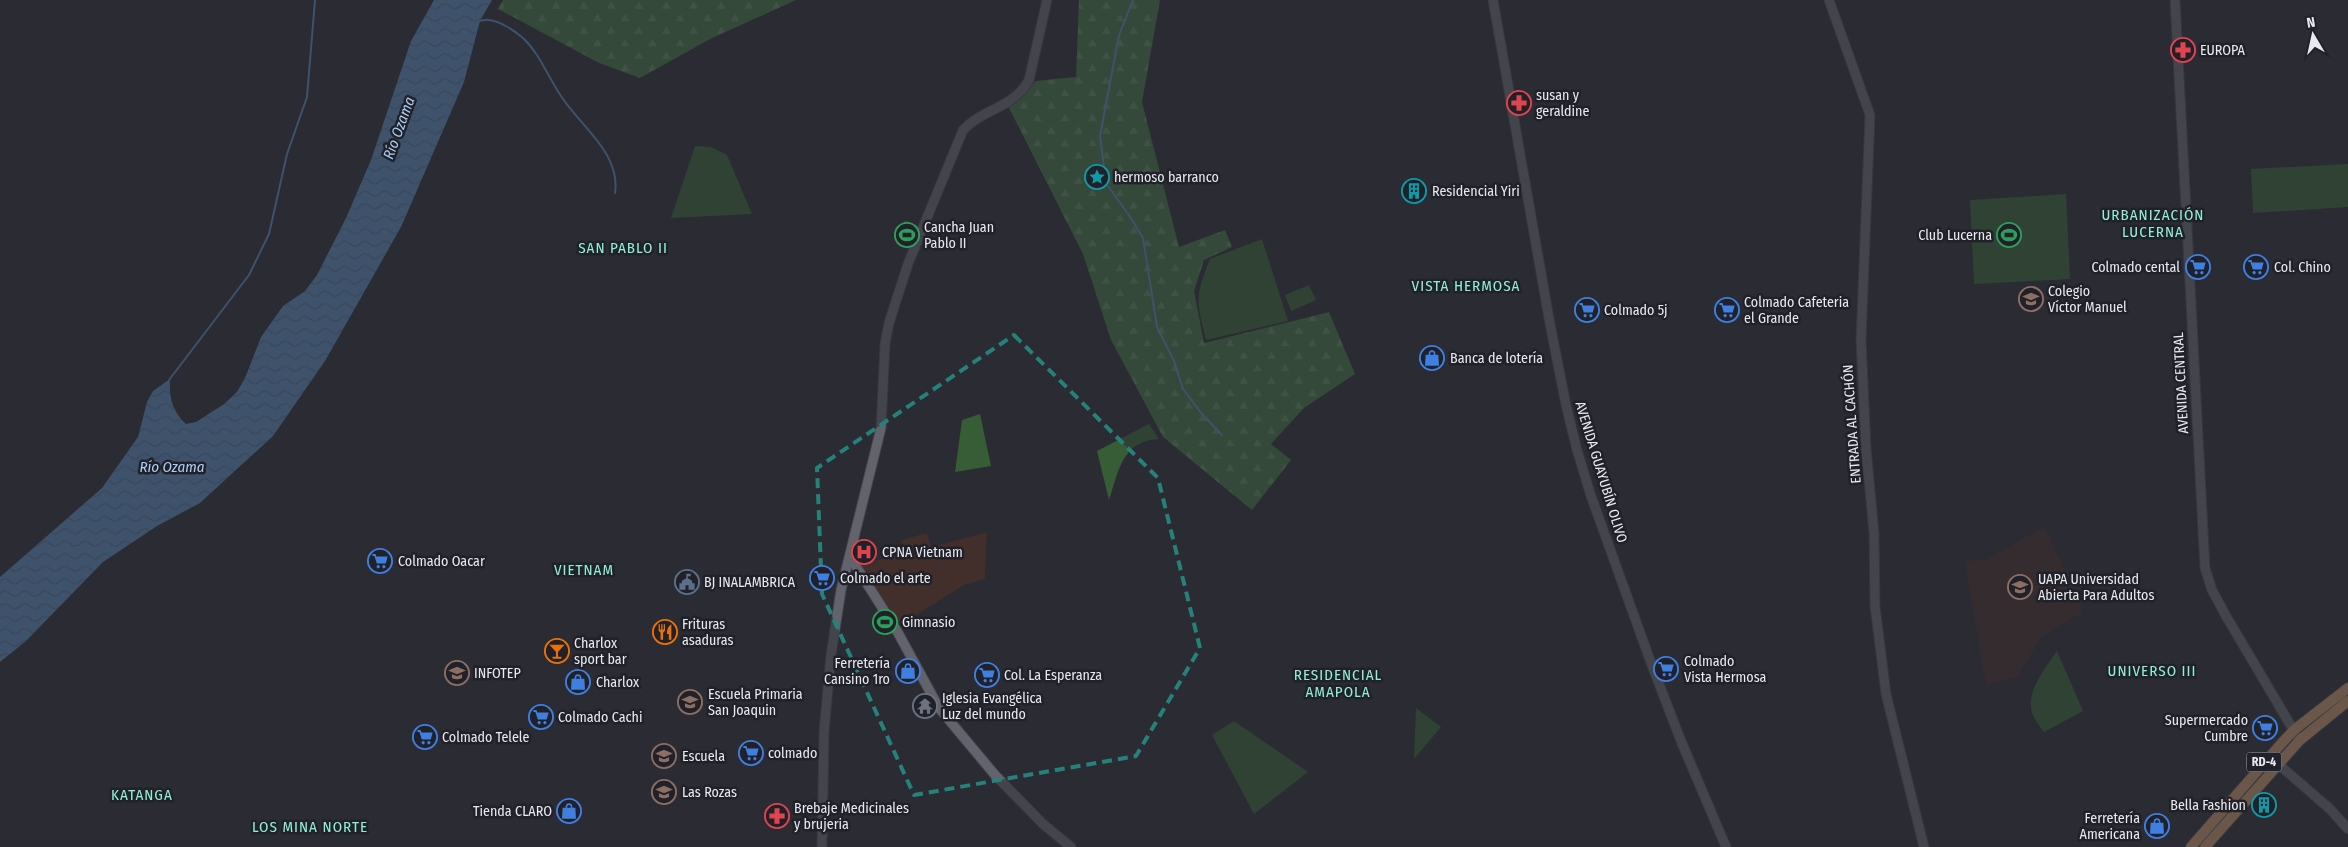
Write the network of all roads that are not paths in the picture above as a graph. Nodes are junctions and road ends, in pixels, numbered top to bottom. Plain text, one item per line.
1 (1048, 0) edge
2 (1493, 0) edge
3 (1829, 0) edge
4 (2175, 0) edge
5 (850, 557) junction
6 (2348, 688) edge
7 (2348, 701) edge
8 (2294, 730) junction
9 (2300, 740) junction
10 (2278, 764) junction
11 (2348, 830) edge
12 (822, 847) edge
13 (1071, 847) edge
14 (1726, 847) edge
15 (1924, 847) edge
16 (2191, 847) edge
17 (2204, 847) edge

1 - 5 main road
2 - 14 main road, AVENIDA GUAYUBÍN OLIVO
3 - 15 main road, ENTRADA AL CACHÓN
4 - 8 main road, AVENIDA CENTRAL
5 - 12 main road
5 - 13 main road
6 - 8 main road, RD-4
7 - 9 main road, RD-4
8 - 9 main road, AVENIDA CENTRAL
8 - 16 main road, RD-4
9 - 10 main road, RD-4
10 - 11 main road
10 - 17 main road, RD-4

